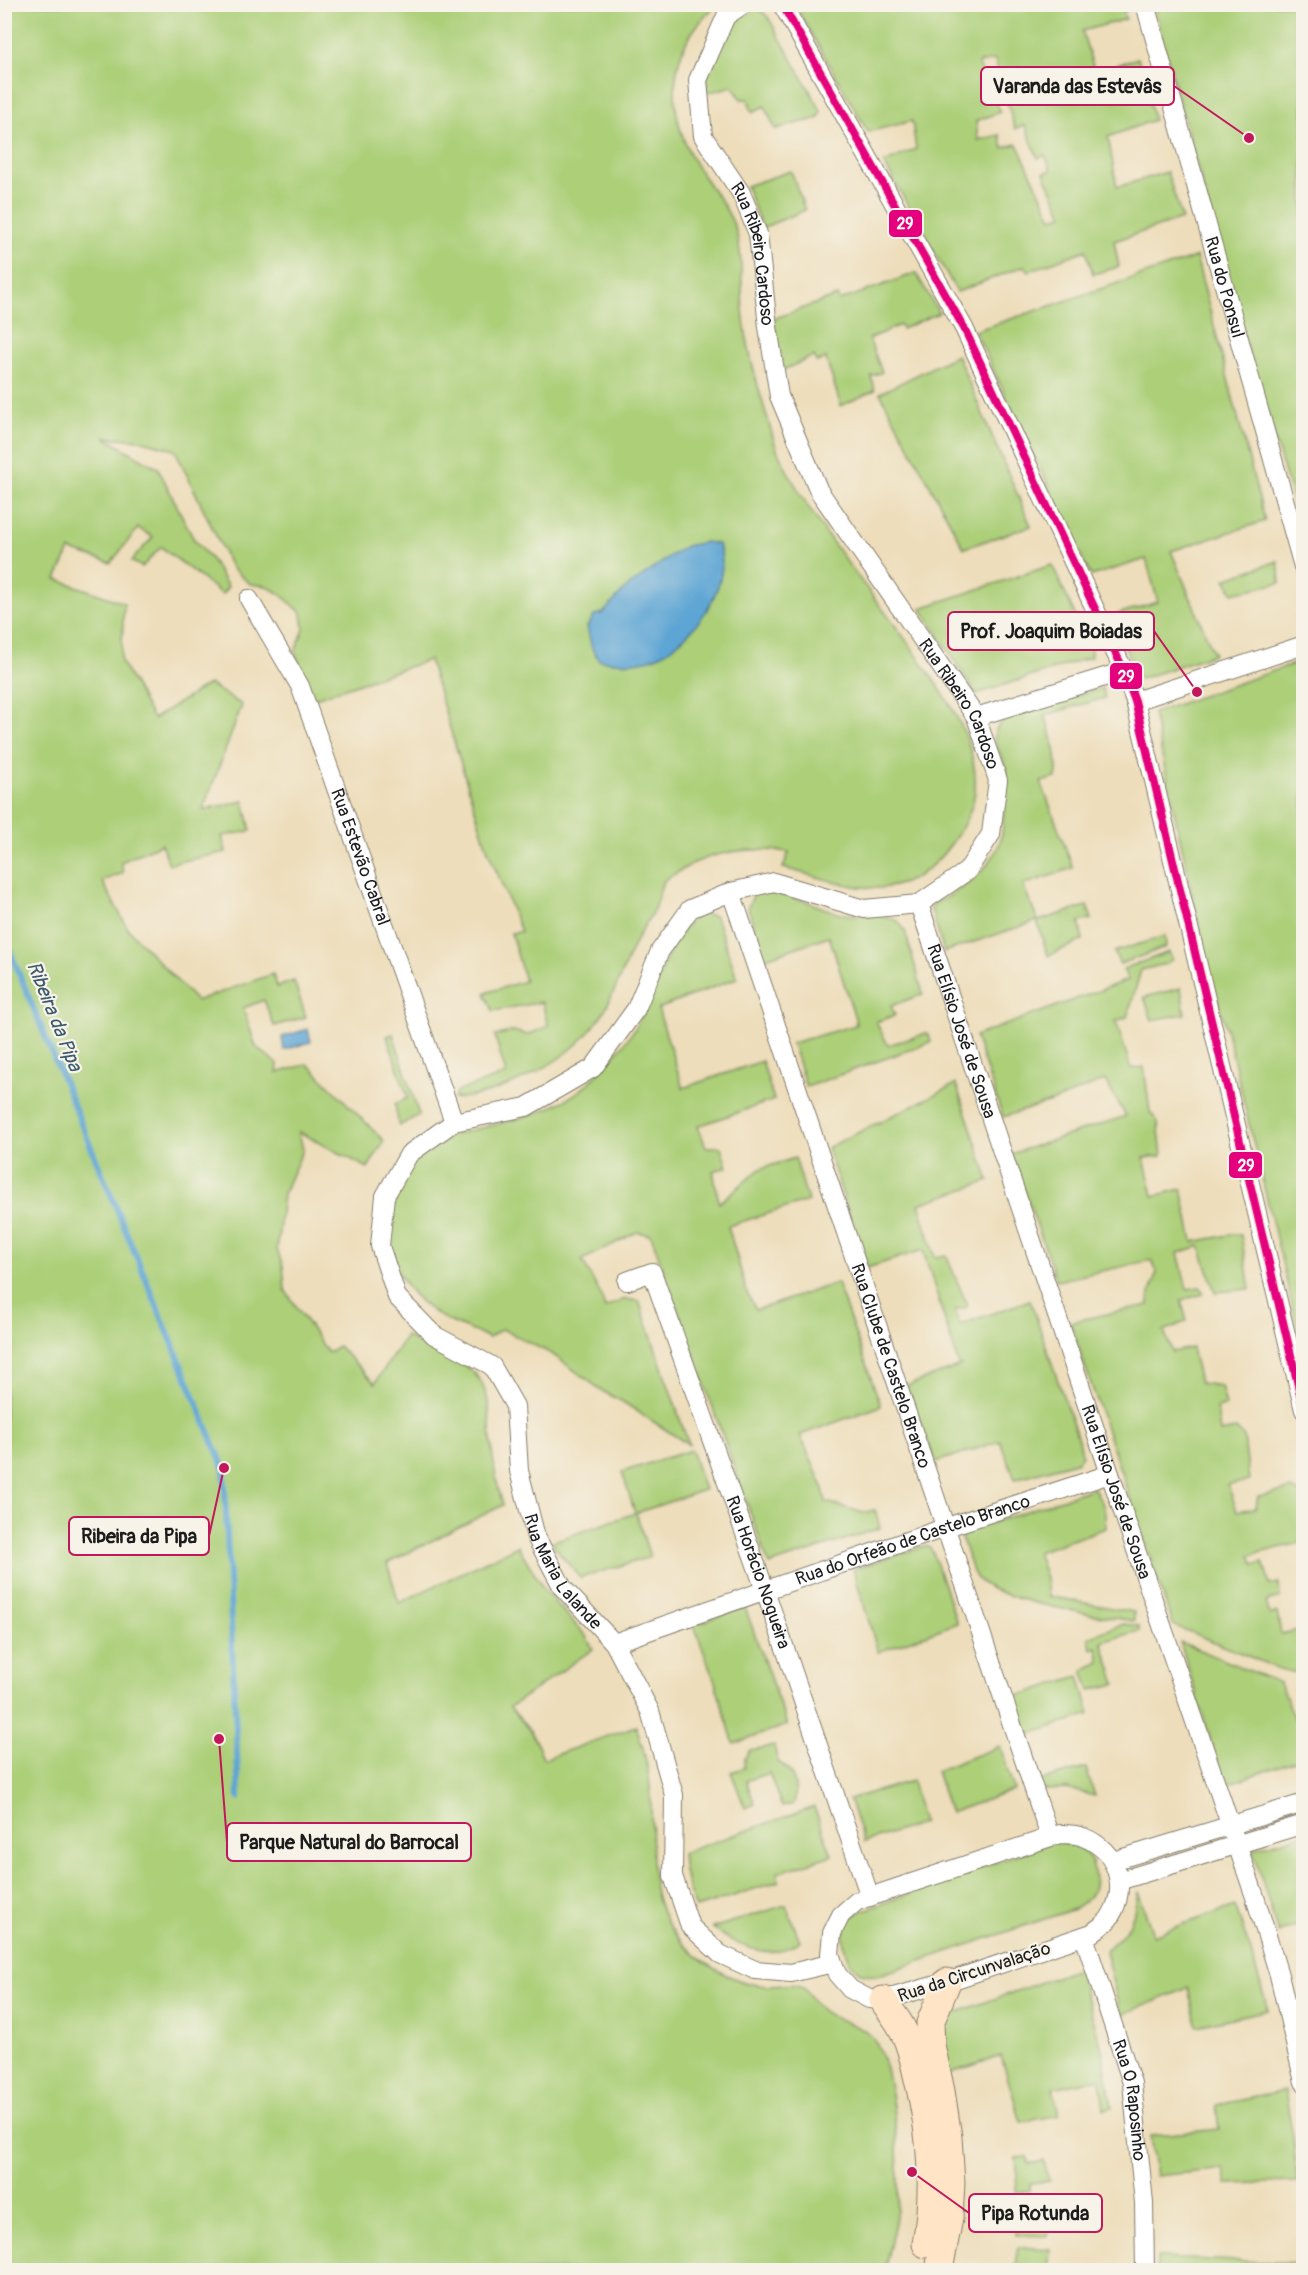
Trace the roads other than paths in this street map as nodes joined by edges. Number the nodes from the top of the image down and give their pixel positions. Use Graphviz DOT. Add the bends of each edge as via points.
graph roads {
  1 [pos="744,4"];
  2 [pos="782,4"];
  3 [pos="1145,4"];
  4 [pos="1304,570"];
  5 [pos="249,599"];
  6 [pos="1304,645"];
  7 [pos="1124,671"];
  8 [pos="1135,701"];
  9 [pos="976,717"];
  10 [pos="731,892"];
  11 [pos="919,904"];
  12 [pos="454,1122"];
  13 [pos="627,1281"];
  14 [pos="1304,1410"];
  15 [pos="1110,1474"];
  16 [pos="946,1527"];
  17 [pos="765,1590"];
  18 [pos="614,1643"];
  19 [pos="1304,1803"];
  20 [pos="1304,1824"];
  21 [pos="1232,1825"];
  22 [pos="1050,1837"];
  23 [pos="1238,1844"];
  24 [pos="1113,1861"];
  25 [pos="1119,1881"];
  26 [pos="870,1897"];
  27 [pos="1084,1936"];
  28 [pos="833,1963"];
  29 [pos="947,1982"];
  30 [pos="883,2000"];
  31 [pos="1304,2082"];
  32 [pos="921,2271"];
  33 [pos="939,2271"];
  34 [pos="1145,2271"];
  1 -- 9 [label="street, Rua Ribeiro Cardoso" via="726,16 698,81 704,136 741,194 758,234 779,396 819,491"];
  2 -- 7 [label="street" via="964,328"];
  3 -- 4 [label="street, Rua do Ponsul"];
  5 -- 12 [label="street, Rua Estevão Cabral" via="300,686"];
  6 -- 8 [label="street"];
  7 -- 8 [label="street"];
  7 -- 9 [label="street"];
  8 -- 14 [label="street"];
  9 -- 11 [label="street, Rua Ribeiro Cardoso" via="998,780 991,834 967,871"];
  10 -- 11 [label="street, Rua Ribeiro Cardoso" via="774,882 864,909"];
  10 -- 12 [label="street, Rua Ribeiro Cardoso" via="690,909 660,951 636,1009 593,1068 526,1107"];
  10 -- 16 [label="street, Rua Clube de Castelo Branco"];
  11 -- 15 [label="street, Rua Elísio José de Sousa"];
  12 -- 18 [label="street, Rua Maria Lalande" via="409,1154 386,1196 380,1246 398,1297 434,1335 492,1366 515,1406 519,1471 537,1538 563,1588"];
  13 -- 17 [label="street, Rua Horácio Nogueira" via="652,1272"];
  15 -- 16 [label="street, Rua do Orfeão de Castelo Branco"];
  15 -- 21 [label="street, Rua Elísio José de Sousa"];
  16 -- 17 [label="street, Rua do Orfeão de Castelo Branco"];
  16 -- 22 [label="street, Rua Clube de Castelo Branco"];
  17 -- 18 [label="street, Rua do Orfeão de Castelo Branco"];
  17 -- 26 [label="street, Rua Horácio Nogueira"];
  18 -- 28 [label="street, Rua Maria Lalande" via="651,1712 674,1795 672,1876 690,1926 720,1954 755,1970 791,1973"];
  19 -- 21 [label="street"];
  20 -- 23 [label="street"];
  21 -- 23 [label="street, Rua Elísio José de Sousa"];
  21 -- 24 [label="street"];
  22 -- 24 [label="street" via="1081,1836 1100,1845"];
  22 -- 26 [label="street"];
  23 -- 25 [label="street"];
  23 -- 31 [label="street, Rua Elísio José de Sousa" via="1279,1975"];
  24 -- 25 [label="street, Rua da Circunvalação"];
  25 -- 27 [label="street, Rua da Circunvalação" via="1118,1901 1108,1920"];
  26 -- 28 [label="street" via="857,1901 841,1915 832,1933"];
  27 -- 29 [label="street, Rua da Circunvalação"];
  27 -- 34 [label="street, Rua O Raposinho" via="1132,2083 1144,2203"];
  28 -- 30 [label="street, Rua da Circunvalação" via="850,1989 869,1999"];
  29 -- 30 [label="street, Rua da Circunvalação"];
  29 -- 33 [label="main road" via="930,2023 942,2091 951,2183"];
  30 -- 32 [label="main road" via="900,2024 910,2048 931,2142 930,2217"];
}
